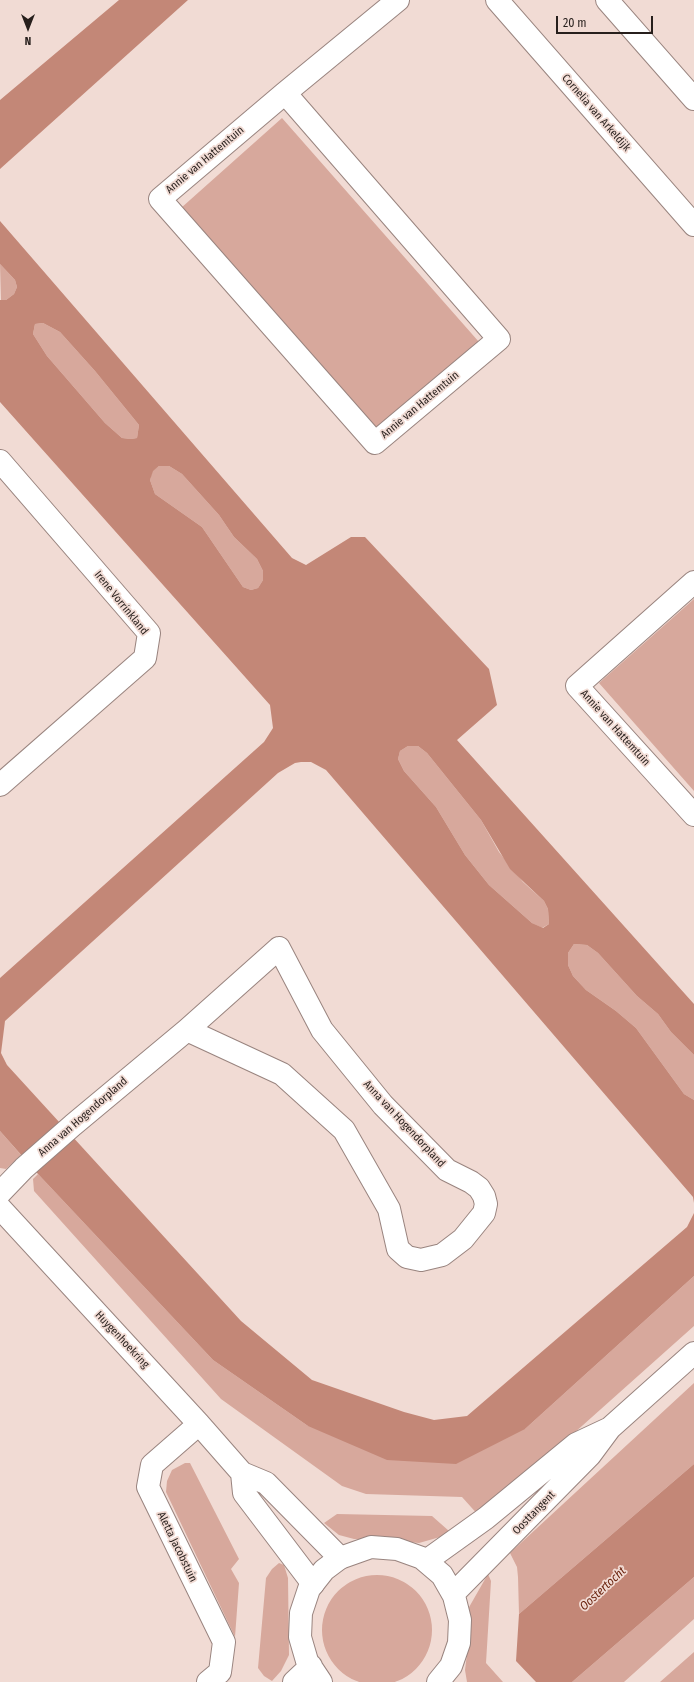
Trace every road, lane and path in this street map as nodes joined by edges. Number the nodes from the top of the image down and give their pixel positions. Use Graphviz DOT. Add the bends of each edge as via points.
graph roads {
  1 [pos="398,0"];
  2 [pos="497,0"];
  3 [pos="607,0"];
  4 [pos="285,92"];
  5 [pos="694,99"];
  6 [pos="694,225"];
  7 [pos="0,461"];
  8 [pos="694,582"];
  9 [pos="0,785"];
  10 [pos="694,816"];
  11 [pos="187,1030"];
  12 [pos="0,1193"];
  13 [pos="0,1208"];
  14 [pos="694,1353"];
  15 [pos="199,1424"];
  16 [pos="610,1428"];
  17 [pos="242,1473"];
  18 [pos="340,1558"];
  19 [pos="426,1562"];
  20 [pos="313,1584"];
  21 [pos="453,1594"];
  22 [pos="316,1674"];
  23 [pos="444,1680"];
  24 [pos="208,1682"];
  25 [pos="294,1682"];
  1 -- 4 [label="street, Annie van Hattemtuin"];
  2 -- 6 [label="street, Cornelia van Arkeldijk"];
  3 -- 5 [label="street"];
  4 -- 4 [label="street, Annie van Hattemtuin" via="160,198 375,443 498,339"];
  7 -- 9 [label="street, Irene Vorrinkland" via="149,634 145,658"];
  8 -- 10 [label="street, Annie van Hattemtuin" via="577,686"];
  11 -- 11 [label="street, Anna van Hogendorpland" via="278,948 322,1030 383,1105 447,1170 479,1188 486,1204 484,1213 464,1238 442,1255 421,1260 407,1257 398,1249 389,1209 344,1130 282,1074"];
  11 -- 12 [label="street, Anna van Hogendorpland" via="73,1125"];
  13 -- 15 [label="street, Huygenhoekring"];
  14 -- 16 [label="street, Oosttangent"];
  15 -- 17 [label="street, Huygenhoekring"];
  15 -- 24 [label="street, Aletta Jacobstuin" via="152,1465 148,1487 224,1642 220,1672"];
  16 -- 19 [label="street, Oosttangent" via="576,1444 486,1518"];
  16 -- 21 [label="street, Oosttangent" via="590,1455"];
  17 -- 18 [label="street, Huygenhoekring" via="266,1483"];
  17 -- 20 [label="street" via="244,1493"];
  18 -- 19 [label="street" via="371,1547 397,1549"];
  18 -- 20 [label="street" via="324,1570"];
  19 -- 21 [label="street" via="442,1576"];
  20 -- 22 [label="street" via="301,1613 300,1637 307,1660"];
  21 -- 23 [label="street" via="460,1620 459,1643"];
  22 -- 25 [label="street"];
}
